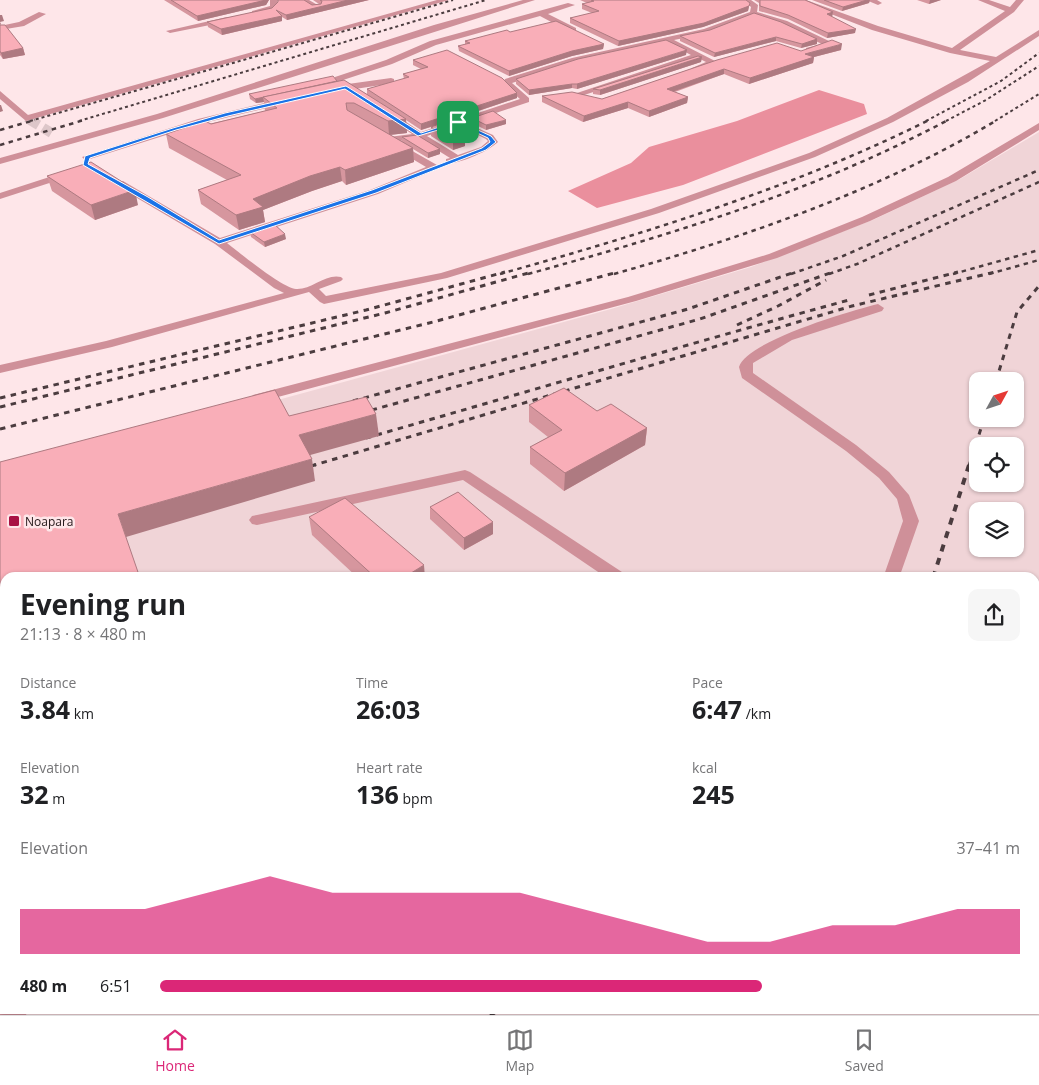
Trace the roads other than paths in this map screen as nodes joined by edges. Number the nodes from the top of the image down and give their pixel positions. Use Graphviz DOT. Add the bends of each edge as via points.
graph roads {
  1 [pos="274,0"];
  2 [pos="304,0"];
  3 [pos="445,0"];
  4 [pos="531,0"];
  5 [pos="747,0"];
  6 [pos="799,0"];
  7 [pos="870,0"];
  8 [pos="982,0"];
  9 [pos="1020,0"];
  10 [pos="878,3"];
  11 [pos="570,5"];
  12 [pos="317,7"];
  13 [pos="1011,10"];
  14 [pos="753,12"];
  15 [pos="42,14"];
  16 [pos="541,14"];
  17 [pos="244,15"];
  18 [pos="235,17"];
  19 [pos="21,24"];
  20 [pos="0,28"];
  21 [pos="170,31"];
  22 [pos="1039,32"];
  23 [pos="30,33"];
  24 [pos="582,34"];
  25 [pos="667,40"];
  26 [pos="433,43"];
  27 [pos="442,48"];
  28 [pos="953,51"];
  29 [pos="801,53"];
  30 [pos="698,54"];
  31 [pos="997,60"];
  32 [pos="687,71"];
  33 [pos="391,81"];
  34 [pos="346,87"];
  35 [pos="328,91"];
  36 [pos="0,94"];
  37 [pos="362,98"];
  38 [pos="291,100"];
  39 [pos="595,100"];
  40 [pos="379,108"];
  41 [pos="458,122"];
  42 [pos="1039,126"];
  43 [pos="373,132"];
  44 [pos="55,135"];
  45 [pos="420,135"];
  46 [pos="388,140"];
  47 [pos="67,142"];
  48 [pos="87,158"];
  49 [pos="457,158"];
  50 [pos="0,161"];
  51 [pos="434,167"];
  52 [pos="79,169"];
  53 [pos="94,170"];
  54 [pos="111,179"];
  55 [pos="0,196"];
  56 [pos="219,242"];
  57 [pos="336,279"];
  58 [pos="312,289"];
  59 [pos="296,293"];
  60 [pos="878,308"];
  61 [pos="0,369"];
  62 [pos="247,401"];
  63 [pos="257,520"];
  64 [pos="610,572"];
  65 [pos="893,572"];
  1 -- 17 [label="street" via="273,7 269,9"];
  2 -- 12 [label="street"];
  3 -- 36 [label="street" via="26,118"];
  4 -- 47 [label="street"];
  5 -- 14 [label="street" via="755,6"];
  6 -- 28 [label="street" via="875,28"];
  7 -- 10 [label="street"];
  8 -- 13 [label="street"];
  9 -- 13 [label="street"];
  11 -- 16 [label="street"];
  13 -- 28 [label="street"];
  14 -- 25 [label="street" via="706,31"];
  14 -- 29 [label="street" via="826,43 826,46"];
  15 -- 19 [label="street"];
  16 -- 24 [label="street"];
  16 -- 26 [label="street"];
  18 -- 21 [label="street"];
  19 -- 20 [label="street"];
  19 -- 23 [label="street"];
  22 -- 31 [label="street"];
  25 -- 30 [label="street"];
  25 -- 41 [label="street" via="611,48 504,79 530,99"];
  26 -- 27 [label="street"];
  26 -- 34 [label="street" via="338,79"];
  28 -- 31 [label="street"];
  30 -- 32 [label="street" via="718,61"];
  30 -- 39 [label="street" via="575,93"];
  31 -- 58 [label="street" via="890,120 812,155 655,211 443,276 324,300"];
  33 -- 34 [label="street"];
  34 -- 35 [label="street"];
  34 -- 37 [label="street"];
  38 -- 48 [label="street" via="201,121"];
  40 -- 45 [label="street"];
  41 -- 45 [label="street"];
  41 -- 49 [label="street" via="490,137 493,142 484,149"];
  42 -- 62 [label="street" via="952,179 866,219 773,256 632,299"];
  43 -- 46 [label="street"];
  44 -- 47 [label="street"];
  45 -- 46 [label="street"];
  45 -- 49 [label="street"];
  46 -- 51 [label="street"];
  47 -- 48 [label="street"];
  47 -- 50 [label="street"];
  48 -- 53 [label="street" via="85,165"];
  49 -- 51 [label="street"];
  51 -- 56 [label="street" via="374,192"];
  52 -- 55 [label="street"];
  54 -- 56 [label="street"];
  56 -- 59 [label="street" via="278,286"];
  57 -- 58 [label="street"];
  58 -- 59 [label="street"];
  59 -- 61 [label="street" via="108,344"];
  60 -- 65 [label="street" via="788,337 748,360 744,368 747,375 851,448 884,475 904,498 911,521"];
  63 -- 64 [label="street" via="465,475"];
}
